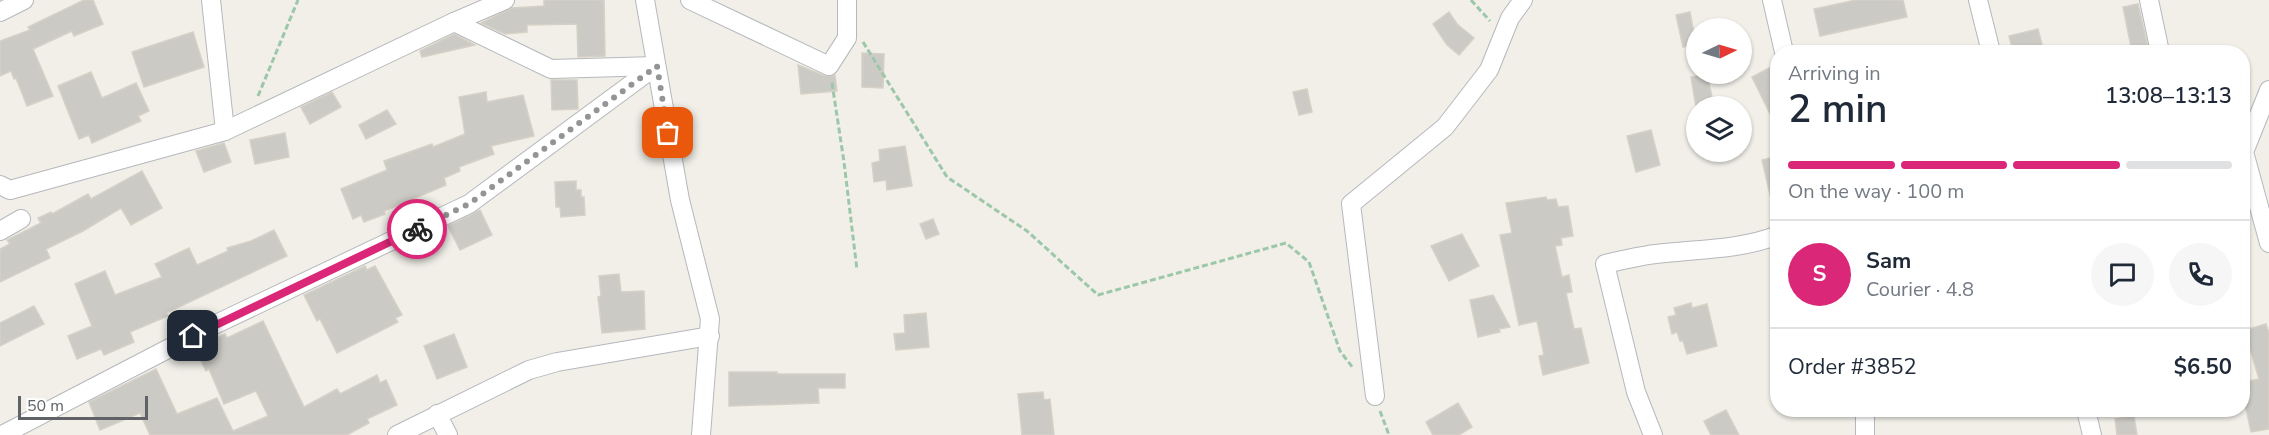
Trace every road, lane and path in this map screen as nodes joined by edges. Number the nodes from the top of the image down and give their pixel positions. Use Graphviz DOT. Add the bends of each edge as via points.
graph roads {
  1 [pos="24,0"];
  2 [pos="211,0"];
  3 [pos="298,0"];
  4 [pos="505,0"];
  5 [pos="645,0"];
  6 [pos="690,0"];
  7 [pos="1471,0"];
  8 [pos="1523,0"];
  9 [pos="1772,0"];
  10 [pos="1978,0"];
  11 [pos="2149,0"];
  12 [pos="847,7"];
  13 [pos="0,12"];
  14 [pos="454,22"];
  15 [pos="1503,36"];
  16 [pos="1782,45"];
  17 [pos="1989,45"];
  18 [pos="2159,45"];
  19 [pos="657,66"];
  20 [pos="829,66"];
  21 [pos="2269,90"];
  22 [pos="248,119"];
  23 [pos="225,130"];
  24 [pos="2250,135"];
  25 [pos="2250,176"];
  26 [pos="0,185"];
  27 [pos="21,219"];
  28 [pos="0,231"];
  29 [pos="1770,237"];
  30 [pos="2269,243"];
  31 [pos="857,270"];
  32 [pos="710,336"];
  33 [pos="1354,369"];
  34 [pos="1375,396"];
  35 [pos="437,414"];
  36 [pos="1865,417"];
  37 [pos="2088,417"];
  38 [pos="2,435"];
  39 [pos="397,435"];
  40 [pos="448,435"];
  41 [pos="701,435"];
  42 [pos="1389,435"];
  43 [pos="1653,435"];
  44 [pos="1865,435"];
  45 [pos="2092,435"];
  1 -- 13 [label="street"];
  2 -- 23 [label="street"];
  3 -- 22 [label="path"];
  4 -- 14 [label="street"];
  5 -- 19 [label="street"];
  6 -- 20 [label="street"];
  7 -- 15 [label="path"];
  8 -- 15 [label="street"];
  9 -- 16 [label="street"];
  10 -- 17 [label="street"];
  11 -- 18 [label="street"];
  12 -- 20 [label="street" via="847,38"];
  12 -- 33 [label="path" via="948,177 1027,231 1098,295 1286,243 1309,262 1340,351"];
  14 -- 19 [label="street" via="551,69"];
  14 -- 22 [label="street"];
  15 -- 34 [label="street" via="1489,70 1445,127 1351,204"];
  19 -- 32 [label="street" via="680,200 710,320"];
  19 -- 38 [label="street" via="469,204 214,324"];
  20 -- 31 [label="path"];
  21 -- 24 [label="street"];
  22 -- 23 [label="street"];
  23 -- 26 [label="street" via="10,190"];
  25 -- 30 [label="street"];
  27 -- 28 [label="street"];
  29 -- 43 [label="street" via="1605,264 1636,392"];
  32 -- 35 [label="street" via="529,370"];
  32 -- 41 [label="street"];
  34 -- 42 [label="path"];
  35 -- 39 [label="street"];
  35 -- 40 [label="street"];
  36 -- 44 [label="street"];
  37 -- 45 [label="street"];
}
